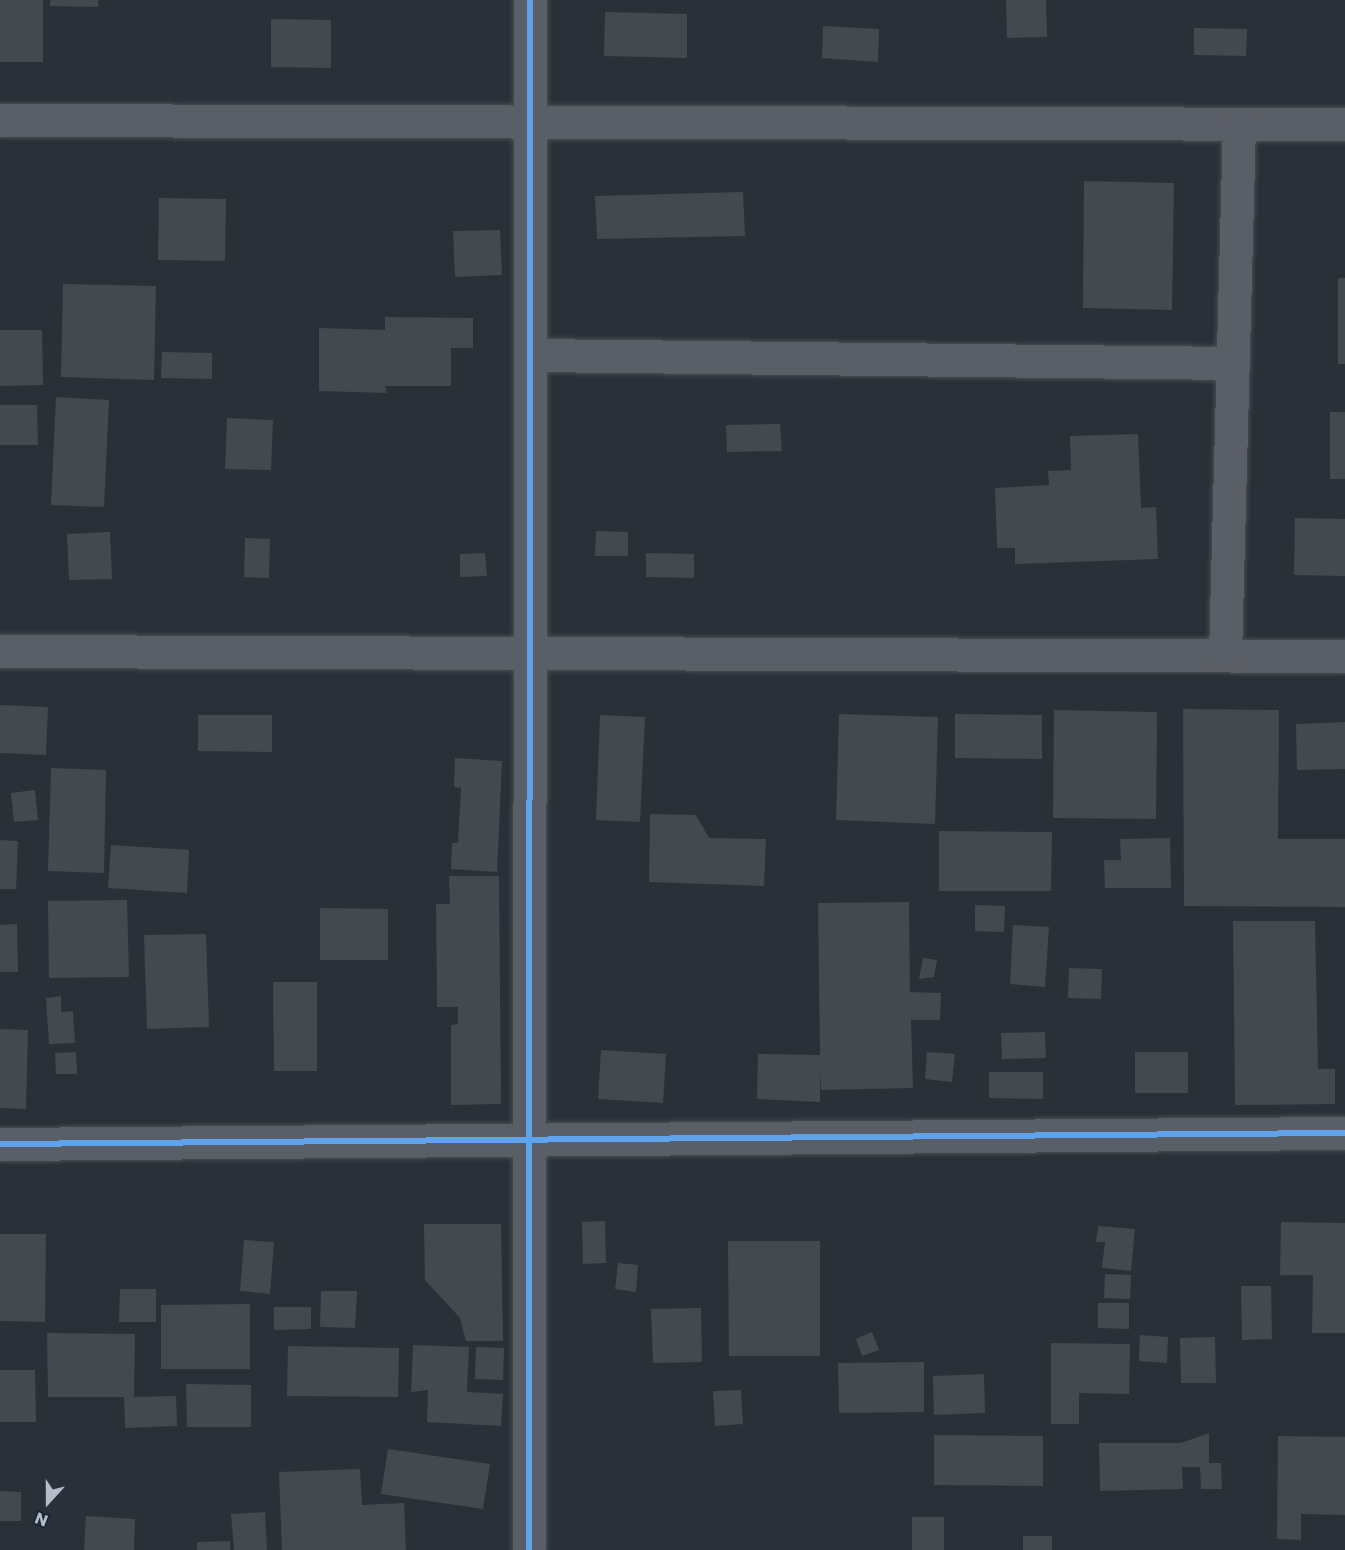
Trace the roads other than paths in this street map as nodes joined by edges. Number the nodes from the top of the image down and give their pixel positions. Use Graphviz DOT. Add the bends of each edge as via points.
graph roads {
  1 [pos="530,0"];
  2 [pos="0,120"];
  3 [pos="530,122"];
  4 [pos="1239,124"];
  5 [pos="1345,124"];
  6 [pos="530,355"];
  7 [pos="1233,363"];
  8 [pos="0,651"];
  9 [pos="530,653"];
  10 [pos="1225,655"];
  11 [pos="1345,656"];
  12 [pos="1345,1133"];
  13 [pos="529,1140"];
  14 [pos="0,1144"];
  15 [pos="529,1550"];
  1 -- 3 [label="street"];
  2 -- 3 [label="street"];
  3 -- 4 [label="street"];
  3 -- 6 [label="street"];
  4 -- 5 [label="street"];
  4 -- 7 [label="street"];
  6 -- 7 [label="street"];
  6 -- 9 [label="street"];
  7 -- 10 [label="street"];
  8 -- 9 [label="street"];
  9 -- 10 [label="street"];
  9 -- 13 [label="street"];
  10 -- 11 [label="street"];
  12 -- 13 [label="street"];
  13 -- 14 [label="street"];
  13 -- 15 [label="street"];
}
